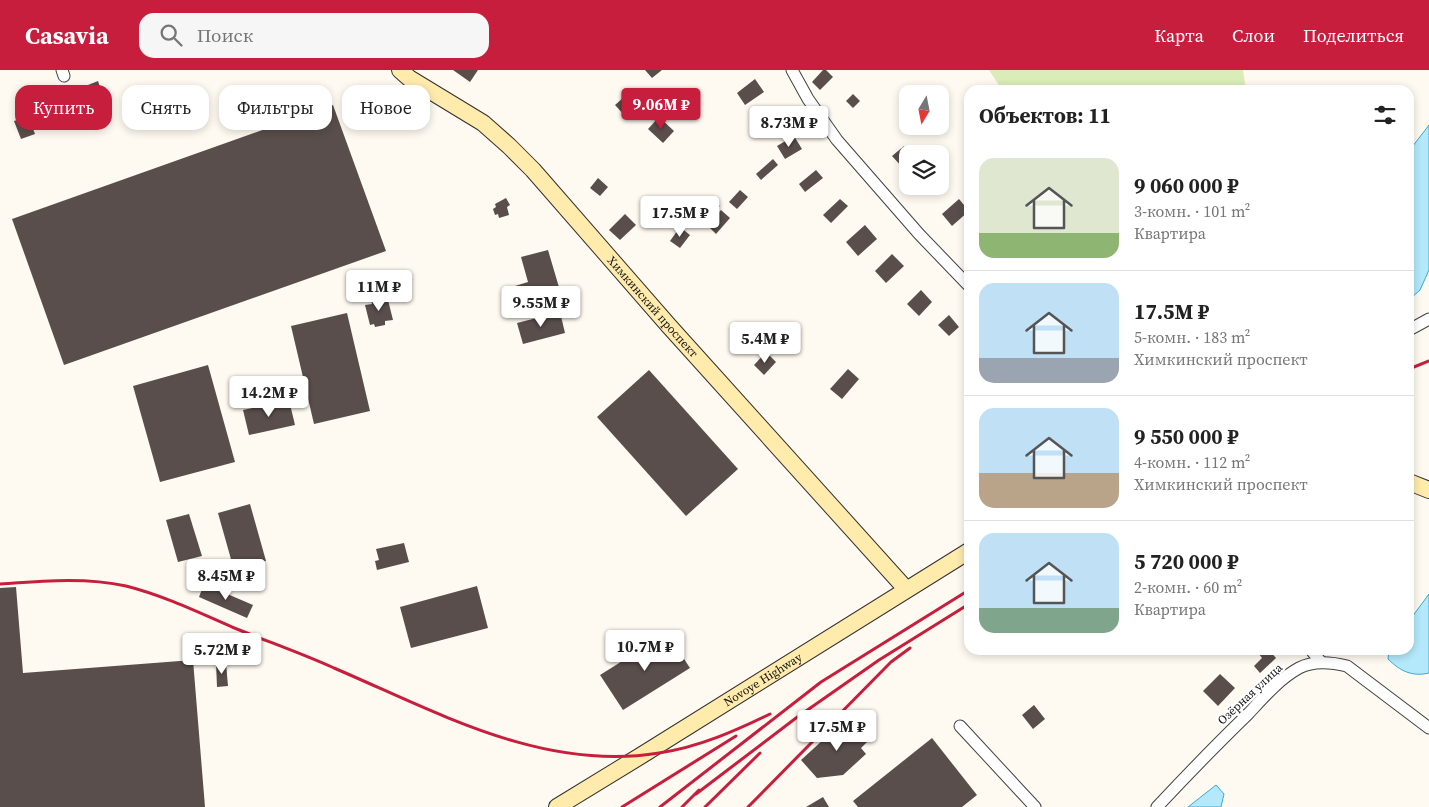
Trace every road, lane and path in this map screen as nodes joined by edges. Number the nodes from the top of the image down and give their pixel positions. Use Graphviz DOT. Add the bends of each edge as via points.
graph roads {
  1 [pos="400,70"];
  2 [pos="792,70"];
  3 [pos="964,281"];
  4 [pos="1429,320"];
  5 [pos="1414,328"];
  6 [pos="1414,484"];
  7 [pos="1429,490"];
  8 [pos="964,554"];
  9 [pos="906,589"];
  10 [pos="1315,655"];
  11 [pos="1321,662"];
  12 [pos="960,726"];
  13 [pos="1429,728"];
  14 [pos="557,807"];
  15 [pos="1035,807"];
  16 [pos="1157,807"];
  1 -- 9 [label="street, Химкинский проспект" via="484,123 533,170"];
  2 -- 3 [label="street" via="837,140"];
  4 -- 5 [label="street"];
  6 -- 7 [label="street"];
  8 -- 9 [label="street, Novoye Highway"];
  9 -- 14 [label="street, Novoye Highway"];
  10 -- 11 [label="street"];
  11 -- 13 [label="street, Озёрная улица" via="1347,666"];
  11 -- 16 [label="street, Озёрная улица" via="1300,667 1283,678"];
  12 -- 15 [label="street"];
}
